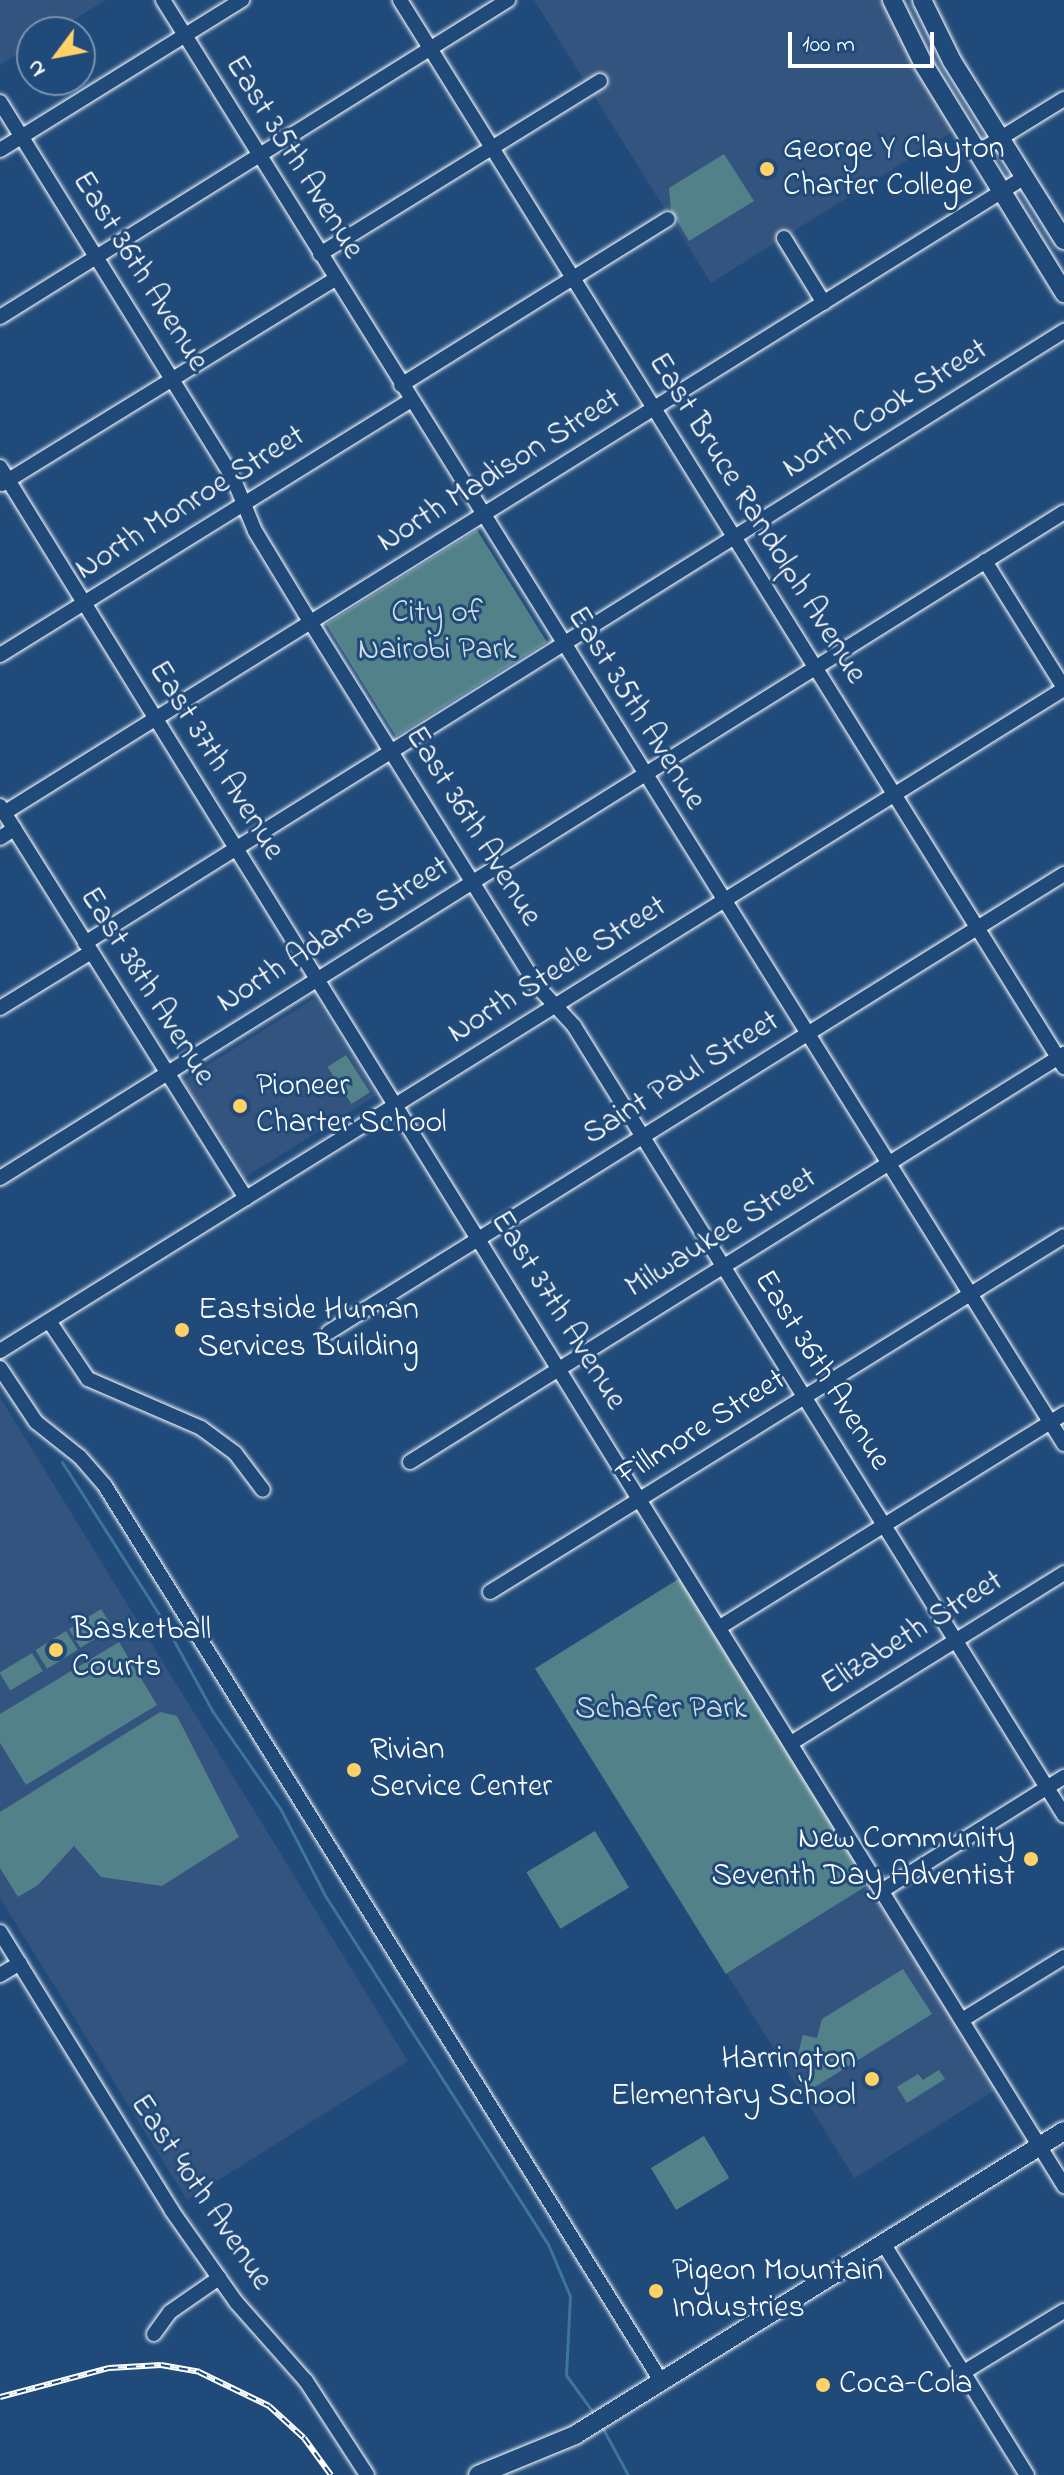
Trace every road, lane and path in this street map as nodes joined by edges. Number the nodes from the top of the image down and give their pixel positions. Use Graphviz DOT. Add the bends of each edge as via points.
graph roads {
  1 [pos="163,0"];
  2 [pos="242,0"];
  3 [pos="400,0"];
  4 [pos="508,0"];
  5 [pos="892,0"];
  6 [pos="922,0"];
  7 [pos="184,36"];
  8 [pos="430,47"];
  9 [pos="600,81"];
  10 [pos="1064,99"];
  11 [pos="0,102"];
  12 [pos="21,137"];
  13 [pos="1001,138"];
  14 [pos="493,148"];
  15 [pos="0,150"];
  16 [pos="978,152"];
  17 [pos="258,154"];
  18 [pos="1025,177"];
  19 [pos="1002,191"];
  20 [pos="668,219"];
  21 [pos="784,238"];
  22 [pos="1064,240"];
  23 [pos="320,254"];
  24 [pos="96,257"];
  25 [pos="573,278"];
  26 [pos="335,279"];
  27 [pos="1064,293"];
  28 [pos="824,303"];
  29 [pos="0,317"];
  30 [pos="1064,331"];
  31 [pos="172,379"];
  32 [pos="401,385"];
  33 [pos="411,400"];
  34 [pos="654,408"];
  35 [pos="3,478"];
  36 [pos="244,504"];
  37 [pos="1064,512"];
  38 [pos="482,516"];
  39 [pos="735,538"];
  40 [pos="985,561"];
  41 [pos="84,602"];
  42 [pos="311,623"];
  43 [pos="563,646"];
  44 [pos="0,655"];
  45 [pos="816,668"];
  46 [pos="1064,688"];
  47 [pos="157,718"];
  48 [pos="392,752"];
  49 [pos="643,775"];
  50 [pos="895,795"];
  51 [pos="2,810"];
  52 [pos="14,829"];
  53 [pos="0,838"];
  54 [pos="237,849"];
  55 [pos="1064,874"];
  56 [pos="474,881"];
  57 [pos="726,901"];
  58 [pos="978,928"];
  59 [pos="88,947"];
  60 [pos="317,979"];
  61 [pos="556,1004"];
  62 [pos="0,1008"];
  63 [pos="809,1034"];
  64 [pos="1062,1059"];
  65 [pos="168,1073"];
  66 [pos="395,1105"];
  67 [pos="642,1137"];
  68 [pos="889,1164"];
  69 [pos="0,1178"];
  70 [pos="246,1198"];
  71 [pos="1064,1236"];
  72 [pos="479,1239"];
  73 [pos="724,1266"];
  74 [pos="971,1295"];
  75 [pos="49,1321"];
  76 [pos="329,1332"];
  77 [pos="0,1351"];
  78 [pos="0,1368"];
  79 [pos="559,1369"];
  80 [pos="805,1398"];
  81 [pos="1064,1414"];
  82 [pos="1050,1422"];
  83 [pos="1064,1444"];
  84 [pos="410,1462"];
  85 [pos="263,1490"];
  86 [pos="641,1500"];
  87 [pos="884,1526"];
  88 [pos="1064,1573"];
  89 [pos="490,1592"];
  90 [pos="720,1627"];
  91 [pos="955,1640"];
  92 [pos="791,1743"];
  93 [pos="1064,1777"];
  94 [pos="1047,1788"];
  95 [pos="1064,1815"];
  96 [pos="883,1890"];
  97 [pos="0,1932"];
  98 [pos="1064,1957"];
  99 [pos="20,1963"];
  100 [pos="0,1975"];
  101 [pos="962,2020"];
  102 [pos="1064,2131"];
  103 [pos="1039,2146"];
  104 [pos="1064,2186"];
  105 [pos="883,2243"];
  106 [pos="219,2278"];
  107 [pos="1064,2311"];
  108 [pos="154,2334"];
  109 [pos="964,2372"];
  110 [pos="661,2381"];
  111 [pos="367,2475"];
  112 [pos="478,2475"];
  113 [pos="1027,2475"];
  1 -- 7 [label="street, East 35th Avenue"];
  2 -- 7 [label="street"];
  3 -- 8 [label="street, East Bruce Randolph Avenue"];
  4 -- 8 [label="street"];
  5 -- 16 [label="main road" via="924,65"];
  6 -- 13 [label="main road"];
  7 -- 12 [label="street"];
  7 -- 17 [label="street, East 35th Avenue"];
  8 -- 14 [label="street, East Bruce Randolph Avenue"];
  8 -- 17 [label="street"];
  9 -- 14 [label="street"];
  10 -- 13 [label="street"];
  11 -- 12 [label="street, East 36th Avenue"];
  12 -- 15 [label="street"];
  12 -- 24 [label="street, East 36th Avenue"];
  13 -- 16 [label="street"];
  13 -- 18 [label="main road"];
  14 -- 23 [label="street"];
  14 -- 25 [label="street, East Bruce Randolph Avenue"];
  16 -- 19 [label="main road"];
  17 -- 23 [label="street, East 35th Avenue"];
  17 -- 24 [label="street"];
  18 -- 19 [label="street, North Madison Street"];
  18 -- 22 [label="main road"];
  19 -- 27 [label="main road"];
  19 -- 28 [label="street, North Madison Street"];
  20 -- 25 [label="street"];
  21 -- 28 [label="street"];
  23 -- 26 [label="street, East 35th Avenue"];
  24 -- 29 [label="street"];
  24 -- 31 [label="street, East 36th Avenue"];
  25 -- 32 [label="street"];
  25 -- 34 [label="street, East Bruce Randolph Avenue"];
  26 -- 31 [label="street"];
  26 -- 32 [label="street, East 35th Avenue"];
  28 -- 34 [label="street, North Madison Street"];
  30 -- 39 [label="street, North Cook Street"];
  31 -- 35 [label="street"];
  31 -- 36 [label="street, East 36th Avenue"];
  32 -- 33 [label="street, East 35th Avenue"];
  33 -- 36 [label="street, North Monroe Street"];
  33 -- 38 [label="street, East 35th Avenue"];
  34 -- 38 [label="street, North Madison Street"];
  34 -- 39 [label="street, East Bruce Randolph Avenue"];
  35 -- 41 [label="street, East 37th Avenue"];
  36 -- 41 [label="street, North Monroe Street"];
  36 -- 42 [label="street, East 36th Avenue"];
  37 -- 40 [label="street, North Adams Street"];
  38 -- 42 [label="street, North Madison Street"];
  38 -- 43 [label="street, East 35th Avenue"];
  39 -- 43 [label="street, North Cook Street"];
  39 -- 45 [label="street, East Bruce Randolph Avenue"];
  40 -- 45 [label="street, North Adams Street"];
  40 -- 46 [label="street"];
  41 -- 44 [label="street, North Monroe Street"];
  41 -- 47 [label="street, East 37th Avenue"];
  42 -- 47 [label="street, North Madison Street"];
  42 -- 48 [label="street, East 36th Avenue"];
  43 -- 48 [label="street, North Cook Street"];
  43 -- 49 [label="street, East 35th Avenue"];
  45 -- 49 [label="street, North Adams Street"];
  45 -- 50 [label="street, East Bruce Randolph Avenue"];
  46 -- 50 [label="street, North Steele Street"];
  47 -- 51 [label="street, North Madison Street"];
  47 -- 54 [label="street, East 37th Avenue"];
  48 -- 54 [label="street, North Cook Street"];
  48 -- 56 [label="street, East 36th Avenue"];
  49 -- 56 [label="street, North Adams Street"];
  49 -- 57 [label="street, East 35th Avenue"];
  50 -- 57 [label="street, North Steele Street"];
  50 -- 58 [label="street, East Bruce Randolph Avenue"];
  51 -- 52 [label="street, East 38th Avenue"];
  52 -- 53 [label="street"];
  52 -- 59 [label="street, East 38th Avenue"];
  54 -- 59 [label="street, North Cook Street"];
  54 -- 60 [label="street, East 37th Avenue"];
  55 -- 58 [label="street, Saint Paul Street"];
  56 -- 60 [label="street, North Adams Street"];
  56 -- 61 [label="street, East 36th Avenue" via="538,987"];
  57 -- 61 [label="street, North Steele Street"];
  57 -- 63 [label="street, East 35th Avenue"];
  58 -- 63 [label="street, Saint Paul Street"];
  58 -- 64 [label="street, East Bruce Randolph Avenue"];
  59 -- 62 [label="street, North Cook Street"];
  59 -- 65 [label="street, East 38th Avenue"];
  60 -- 65 [label="street, North Adams Street"];
  60 -- 66 [label="street, East 37th Avenue"];
  61 -- 66 [label="street, North Steele Street"];
  61 -- 67 [label="street, East 36th Avenue"];
  63 -- 67 [label="street, Saint Paul Street"];
  63 -- 68 [label="street, East 35th Avenue"];
  64 -- 68 [label="street, Milwaukee Street"];
  65 -- 69 [label="street, North Adams Street"];
  65 -- 70 [label="street, East 38th Avenue"];
  66 -- 70 [label="street, North Steele Street"];
  66 -- 72 [label="street, East 37th Avenue"];
  67 -- 72 [label="street, Saint Paul Street"];
  67 -- 73 [label="street, East 36th Avenue"];
  68 -- 73 [label="street, Milwaukee Street"];
  68 -- 74 [label="street, East 35th Avenue"];
  70 -- 75 [label="street, North Steele Street"];
  71 -- 74 [label="street, Fillmore Street"];
  72 -- 76 [label="street, Saint Paul Street"];
  72 -- 79 [label="street, East 37th Avenue"];
  73 -- 79 [label="street, Milwaukee Street"];
  73 -- 80 [label="street, East 36th Avenue"];
  74 -- 80 [label="street, Fillmore Street"];
  74 -- 82 [label="street, East 35th Avenue"];
  75 -- 77 [label="street, North Steele Street"];
  75 -- 85 [label="street" via="88,1379 206,1431 240,1458"];
  78 -- 110 [label="street" via="36,1422 105,1486"];
  79 -- 84 [label="street, Milwaukee Street"];
  79 -- 86 [label="street, East 37th Avenue"];
  80 -- 86 [label="street, Fillmore Street"];
  80 -- 87 [label="street, East 36th Avenue"];
  81 -- 82 [label="street"];
  82 -- 83 [label="street, East 35th Avenue"];
  82 -- 87 [label="street"];
  86 -- 89 [label="street, Fillmore Street"];
  86 -- 90 [label="street, East 37th Avenue"];
  87 -- 90 [label="street"];
  87 -- 91 [label="street, East 36th Avenue"];
  88 -- 91 [label="street, Elizabeth Street"];
  90 -- 92 [label="street, East 37th Avenue"];
  91 -- 92 [label="street, Elizabeth Street"];
  91 -- 94 [label="street, East 36th Avenue"];
  92 -- 96 [label="street, East 37th Avenue"];
  93 -- 94 [label="street"];
  94 -- 95 [label="street, East 36th Avenue"];
  94 -- 96 [label="street"];
  96 -- 101 [label="street, East 37th Avenue"];
  97 -- 99 [label="street, East 40th Avenue"];
  98 -- 101 [label="street"];
  99 -- 100 [label="street"];
  99 -- 106 [label="street, East 40th Avenue"];
  101 -- 103 [label="street, East 37th Avenue"];
  102 -- 103 [label="main road"];
  103 -- 104 [label="street, East 37th Avenue"];
  103 -- 105 [label="main road"];
  105 -- 109 [label="street"];
  105 -- 110 [label="main road"];
  106 -- 108 [label="street" via="170,2312"];
  106 -- 111 [label="street, East 40th Avenue" via="306,2381"];
  107 -- 109 [label="street"];
  109 -- 113 [label="street"];
  110 -- 112 [label="main road" via="575,2435"];
}
